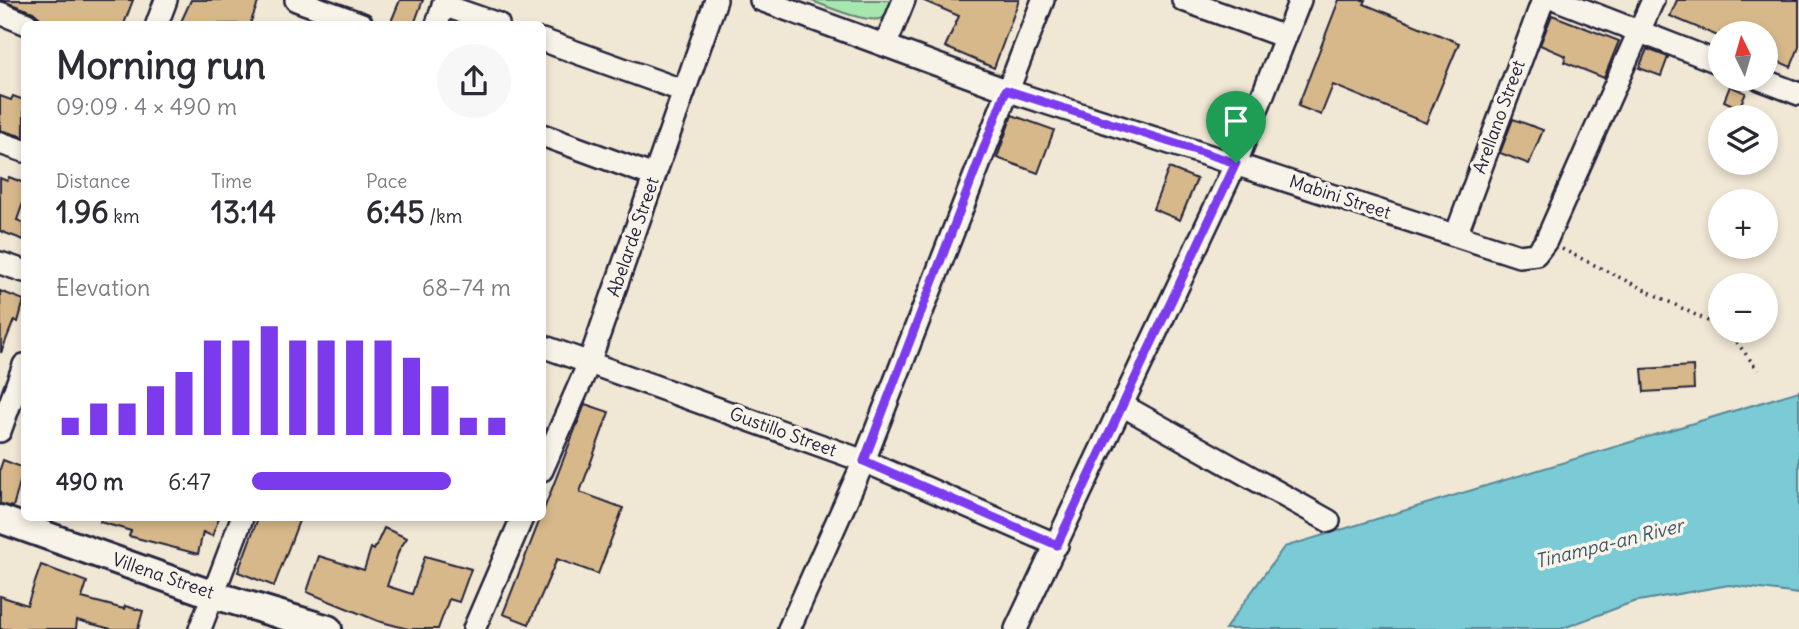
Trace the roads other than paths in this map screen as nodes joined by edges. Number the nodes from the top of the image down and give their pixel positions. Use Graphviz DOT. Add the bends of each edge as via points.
graph roads {
  1 [pos="166,0"];
  2 [pos="296,0"];
  3 [pos="716,0"];
  4 [pos="761,0"];
  5 [pos="904,0"];
  6 [pos="1043,0"];
  7 [pos="1183,0"];
  8 [pos="1300,0"];
  9 [pos="1543,0"];
  10 [pos="1558,0"];
  11 [pos="1653,0"];
  12 [pos="442,10"];
  13 [pos="0,13"];
  14 [pos="158,21"];
  15 [pos="354,21"];
  16 [pos="486,21"];
  17 [pos="21,22"];
  18 [pos="1640,32"];
  19 [pos="1285,37"];
  20 [pos="546,41"];
  21 [pos="886,44"];
  22 [pos="1708,58"];
  23 [pos="1778,86"];
  24 [pos="1006,90"];
  25 [pos="684,91"];
  26 [pos="1799,94"];
  27 [pos="546,136"];
  28 [pos="0,143"];
  29 [pos="21,150"];
  30 [pos="1236,163"];
  31 [pos="654,176"];
  32 [pos="1456,235"];
  33 [pos="0,262"];
  34 [pos="21,270"];
  35 [pos="546,347"];
  36 [pos="589,363"];
  37 [pos="21,373"];
  38 [pos="1122,405"];
  39 [pos="0,431"];
  40 [pos="546,461"];
  41 [pos="864,461"];
  42 [pos="0,519"];
  43 [pos="241,521"];
  44 [pos="521,521"];
  45 [pos="1329,521"];
  46 [pos="1057,545"];
  47 [pos="212,594"];
  48 [pos="200,629"];
  49 [pos="328,629"];
  50 [pos="474,629"];
  51 [pos="789,629"];
  52 [pos="1016,629"];
  1 -- 14 [label="street"];
  2 -- 15 [label="street"];
  3 -- 25 [label="street, Abelarde Street"];
  4 -- 21 [label="street, Mabini Street"];
  5 -- 21 [label="street"];
  6 -- 24 [label="street"];
  7 -- 19 [label="street"];
  8 -- 19 [label="street"];
  9 -- 32 [label="street, Arellano Street"];
  10 -- 18 [label="street"];
  11 -- 18 [label="street"];
  12 -- 16 [label="street"];
  13 -- 17 [label="street"];
  18 -- 22 [label="street"];
  18 -- 32 [label="street, Mabini Street" via="1546,241 1536,254 1519,256"];
  19 -- 30 [label="street"];
  20 -- 25 [label="street"];
  21 -- 24 [label="street, Mabini Street"];
  23 -- 26 [label="street"];
  24 -- 30 [label="street, Mabini Street"];
  24 -- 41 [label="street"];
  25 -- 31 [label="street, Abelarde Street"];
  27 -- 31 [label="street"];
  28 -- 29 [label="street"];
  30 -- 32 [label="street, Mabini Street"];
  30 -- 38 [label="street"];
  31 -- 36 [label="street, Abelarde Street"];
  33 -- 34 [label="street"];
  35 -- 36 [label="street, Gustillo Street"];
  36 -- 40 [label="street, Abelarde Street"];
  36 -- 41 [label="street, Gustillo Street"];
  37 -- 39 [label="street"];
  38 -- 45 [label="street"];
  38 -- 46 [label="street"];
  41 -- 46 [label="street, Gustillo Street"];
  41 -- 51 [label="street"];
  42 -- 47 [label="main road, Villena Street"];
  43 -- 47 [label="street"];
  44 -- 50 [label="street"];
  46 -- 52 [label="street"];
  47 -- 48 [label="street"];
  47 -- 49 [label="main road, Villena Street"];
}
